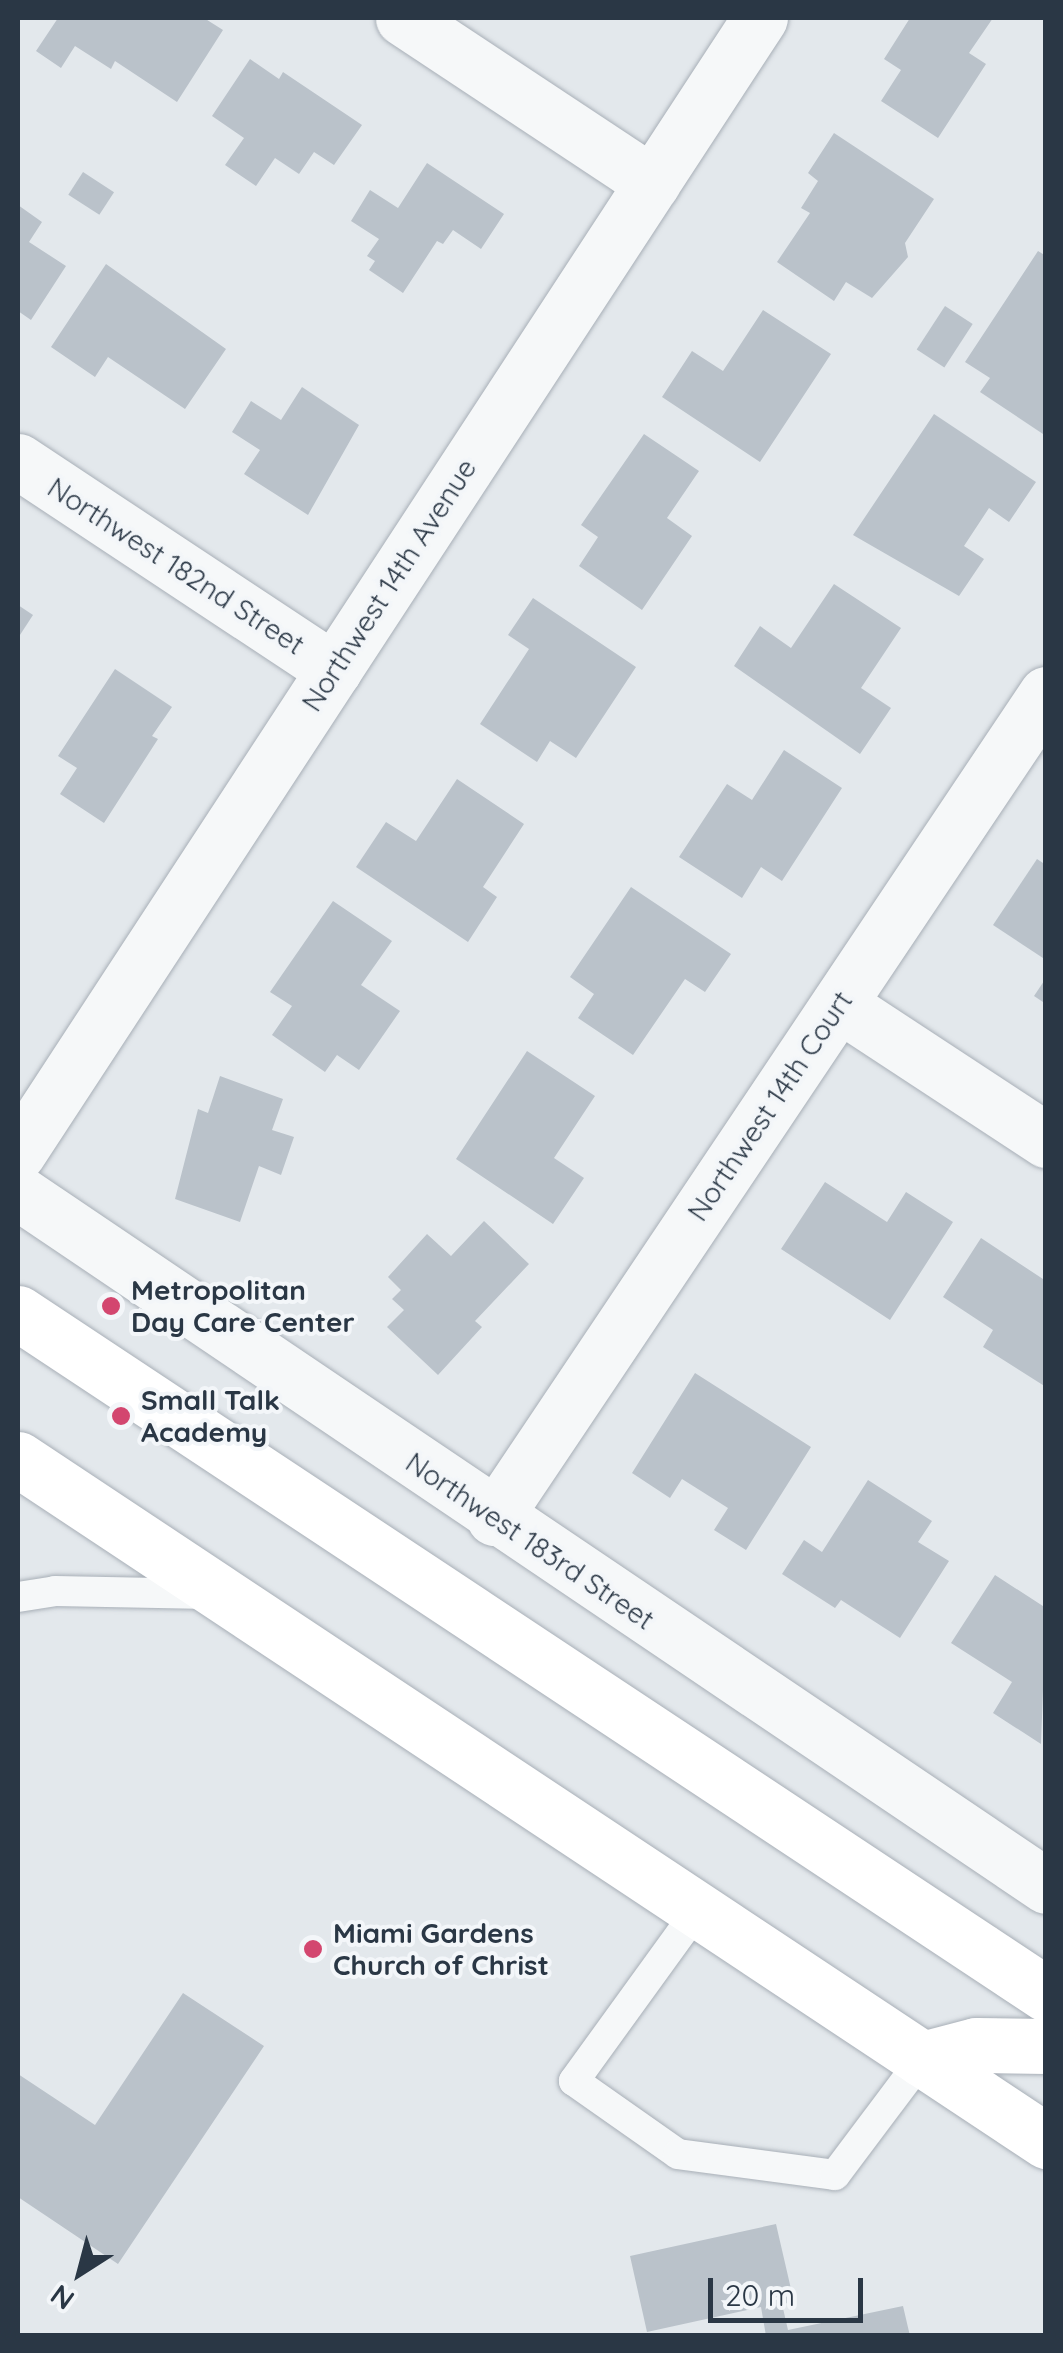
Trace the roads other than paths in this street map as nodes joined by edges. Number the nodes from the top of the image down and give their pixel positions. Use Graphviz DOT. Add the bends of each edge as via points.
graph roads {
  1 [pos="402,18"];
  2 [pos="760,18"];
  3 [pos="652,183"];
  4 [pos="18,461"];
  5 [pos="334,670"];
  6 [pos="1046,694"];
  7 [pos="839,1004"];
  8 [pos="1046,1140"];
  9 [pos="18,1153"];
  10 [pos="18,1192"];
  11 [pos="18,1313"];
  12 [pos="18,1459"];
  13 [pos="494,1518"];
  14 [pos="220,1594"];
  15 [pos="18,1598"];
  16 [pos="1046,1886"];
  17 [pos="697,1911"];
  18 [pos="1046,1994"];
  19 [pos="1046,2046"];
  20 [pos="922,2060"];
  21 [pos="1046,2141"];
  1 -- 3 [label="street"];
  2 -- 3 [label="street, Northwest 14th Avenue"];
  3 -- 5 [label="street, Northwest 14th Avenue"];
  4 -- 5 [label="street, Northwest 182nd Street"];
  5 -- 9 [label="street, Northwest 14th Avenue"];
  6 -- 7 [label="street, Northwest 14th Court"];
  7 -- 8 [label="street"];
  7 -- 13 [label="street, Northwest 14th Court"];
  10 -- 13 [label="street, Northwest 183rd Street"];
  11 -- 18 [label="main road"];
  12 -- 14 [label="main road"];
  13 -- 16 [label="street, Northwest 183rd Street"];
  14 -- 15 [label="lane" via="55,1590"];
  14 -- 17 [label="main road"];
  17 -- 20 [label="main road"];
  17 -- 20 [label="lane" via="574,2082 678,2154 834,2175"];
  19 -- 20 [label="main road" via="976,2044"];
  20 -- 21 [label="main road"];
}
